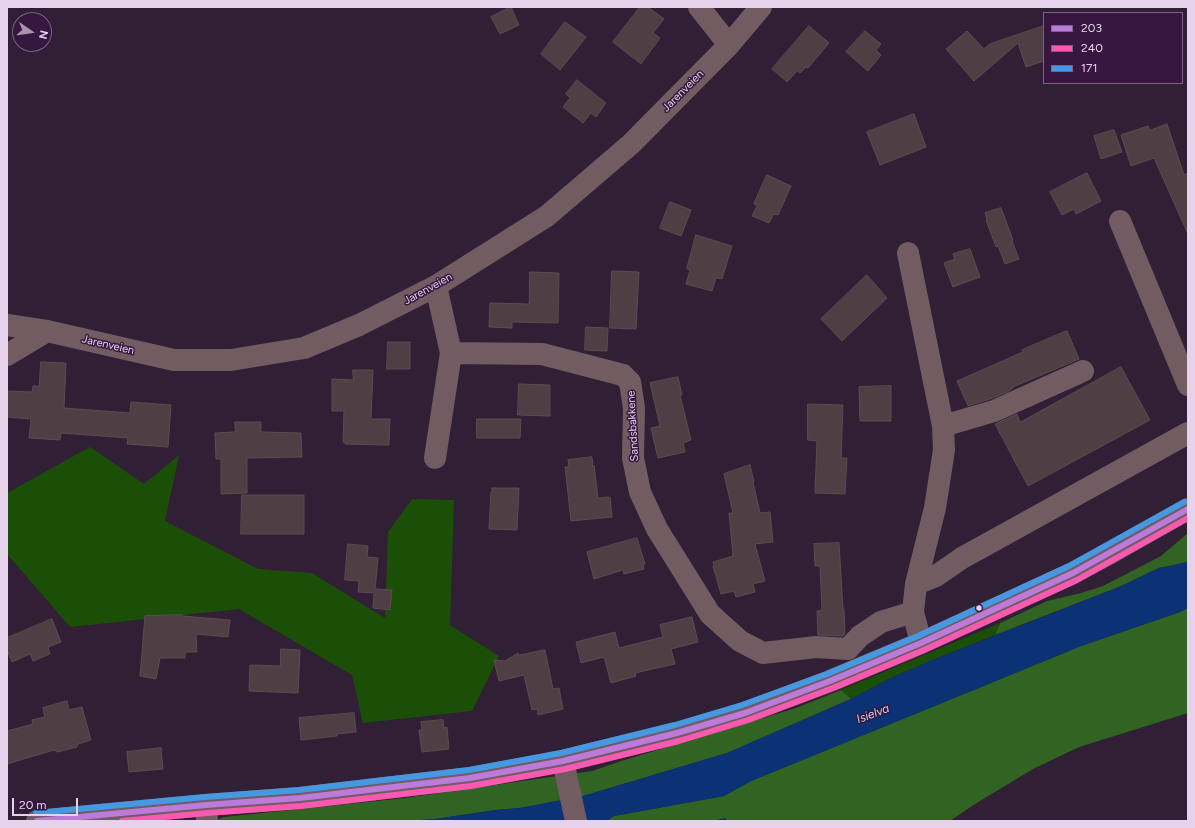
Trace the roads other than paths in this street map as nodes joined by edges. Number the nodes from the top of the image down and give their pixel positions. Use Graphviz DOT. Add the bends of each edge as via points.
graph roads {
  1 [pos="699,7"];
  2 [pos="761,7"];
  3 [pos="729,45"];
  4 [pos="1120,221"];
  5 [pos="908,253"];
  6 [pos="436,286"];
  7 [pos="7,325"];
  8 [pos="47,331"];
  9 [pos="452,353"];
  10 [pos="7,355"];
  11 [pos="1083,371"];
  12 [pos="1188,385"];
  13 [pos="943,426"];
  14 [pos="1188,433"];
  15 [pos="435,458"];
  16 [pos="1188,509"];
  17 [pos="916,584"];
  18 [pos="913,612"];
  19 [pos="921,643"];
  20 [pos="563,761"];
  21 [pos="206,813"];
  22 [pos="37,821"];
  23 [pos="576,821"];
  1 -- 3 [label="street"];
  2 -- 3 [label="street, Jarenveien"];
  3 -- 6 [label="street, Jarenveien" via="631,144 547,216"];
  4 -- 12 [label="street"];
  5 -- 13 [label="street"];
  6 -- 8 [label="street, Jarenveien" via="359,325 304,348 230,360 174,360"];
  6 -- 9 [label="street"];
  7 -- 8 [label="street, Jarenveien"];
  8 -- 10 [label="street"];
  9 -- 15 [label="street"];
  9 -- 18 [label="street, Sandsbakkene" via="542,354 623,375 630,382 634,408 633,458 640,492 657,529 710,614 740,641 763,653 816,647 848,649 860,636 882,622"];
  11 -- 13 [label="street" via="994,411"];
  13 -- 17 [label="street" via="944,450 935,508"];
  14 -- 17 [label="street" via="962,558 936,576"];
  16 -- 19 [label="main road" via="1073,573"];
  17 -- 18 [label="street"];
  18 -- 19 [label="street"];
  19 -- 20 [label="main road" via="745,713"];
  20 -- 21 [label="main road" via="470,778 300,798"];
  20 -- 23 [label="street"];
  21 -- 22 [label="main road"];
}
